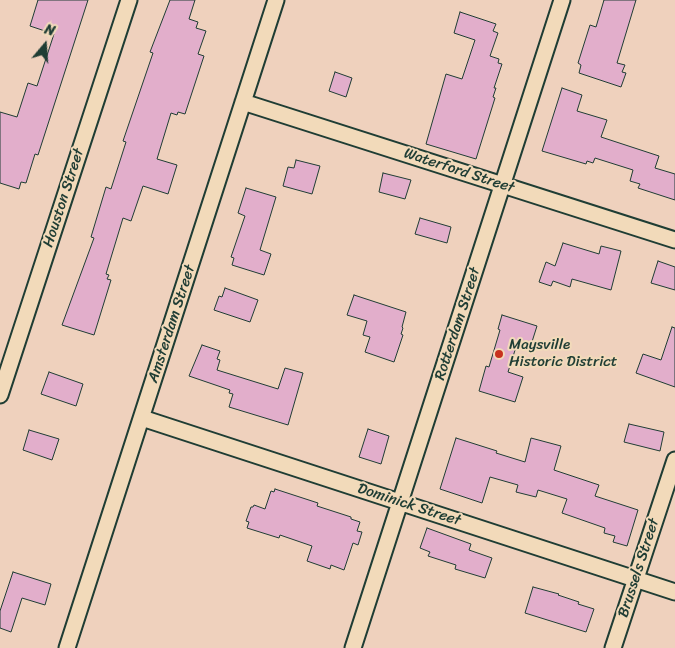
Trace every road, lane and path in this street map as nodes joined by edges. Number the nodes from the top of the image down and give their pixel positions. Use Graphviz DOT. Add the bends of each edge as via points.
graph roads {
  1 [pos="129,0"];
  2 [pos="276,0"];
  3 [pos="562,0"];
  4 [pos="243,102"];
  5 [pos="503,185"];
  6 [pos="675,240"];
  7 [pos="0,396"];
  8 [pos="142,418"];
  9 [pos="675,460"];
  10 [pos="400,502"];
  11 [pos="635,580"];
  12 [pos="675,592"];
  13 [pos="67,648"];
  14 [pos="353,648"];
  15 [pos="613,648"];
  1 -- 7 [label="street, Houston Street"];
  2 -- 4 [label="street, Amsterdam Street"];
  3 -- 5 [label="street, Rotterdam Street"];
  4 -- 5 [label="street, Waterford Street"];
  4 -- 8 [label="street, Amsterdam Street"];
  5 -- 6 [label="street, Waterford Street"];
  5 -- 10 [label="street, Rotterdam Street"];
  8 -- 10 [label="street, Dominick Street"];
  8 -- 13 [label="street, Amsterdam Street"];
  9 -- 11 [label="street, Brussels Street"];
  10 -- 11 [label="street, Dominick Street"];
  10 -- 14 [label="street, Rotterdam Street"];
  11 -- 12 [label="street, Dominick Street"];
  11 -- 15 [label="street, Brussels Street"];
}
